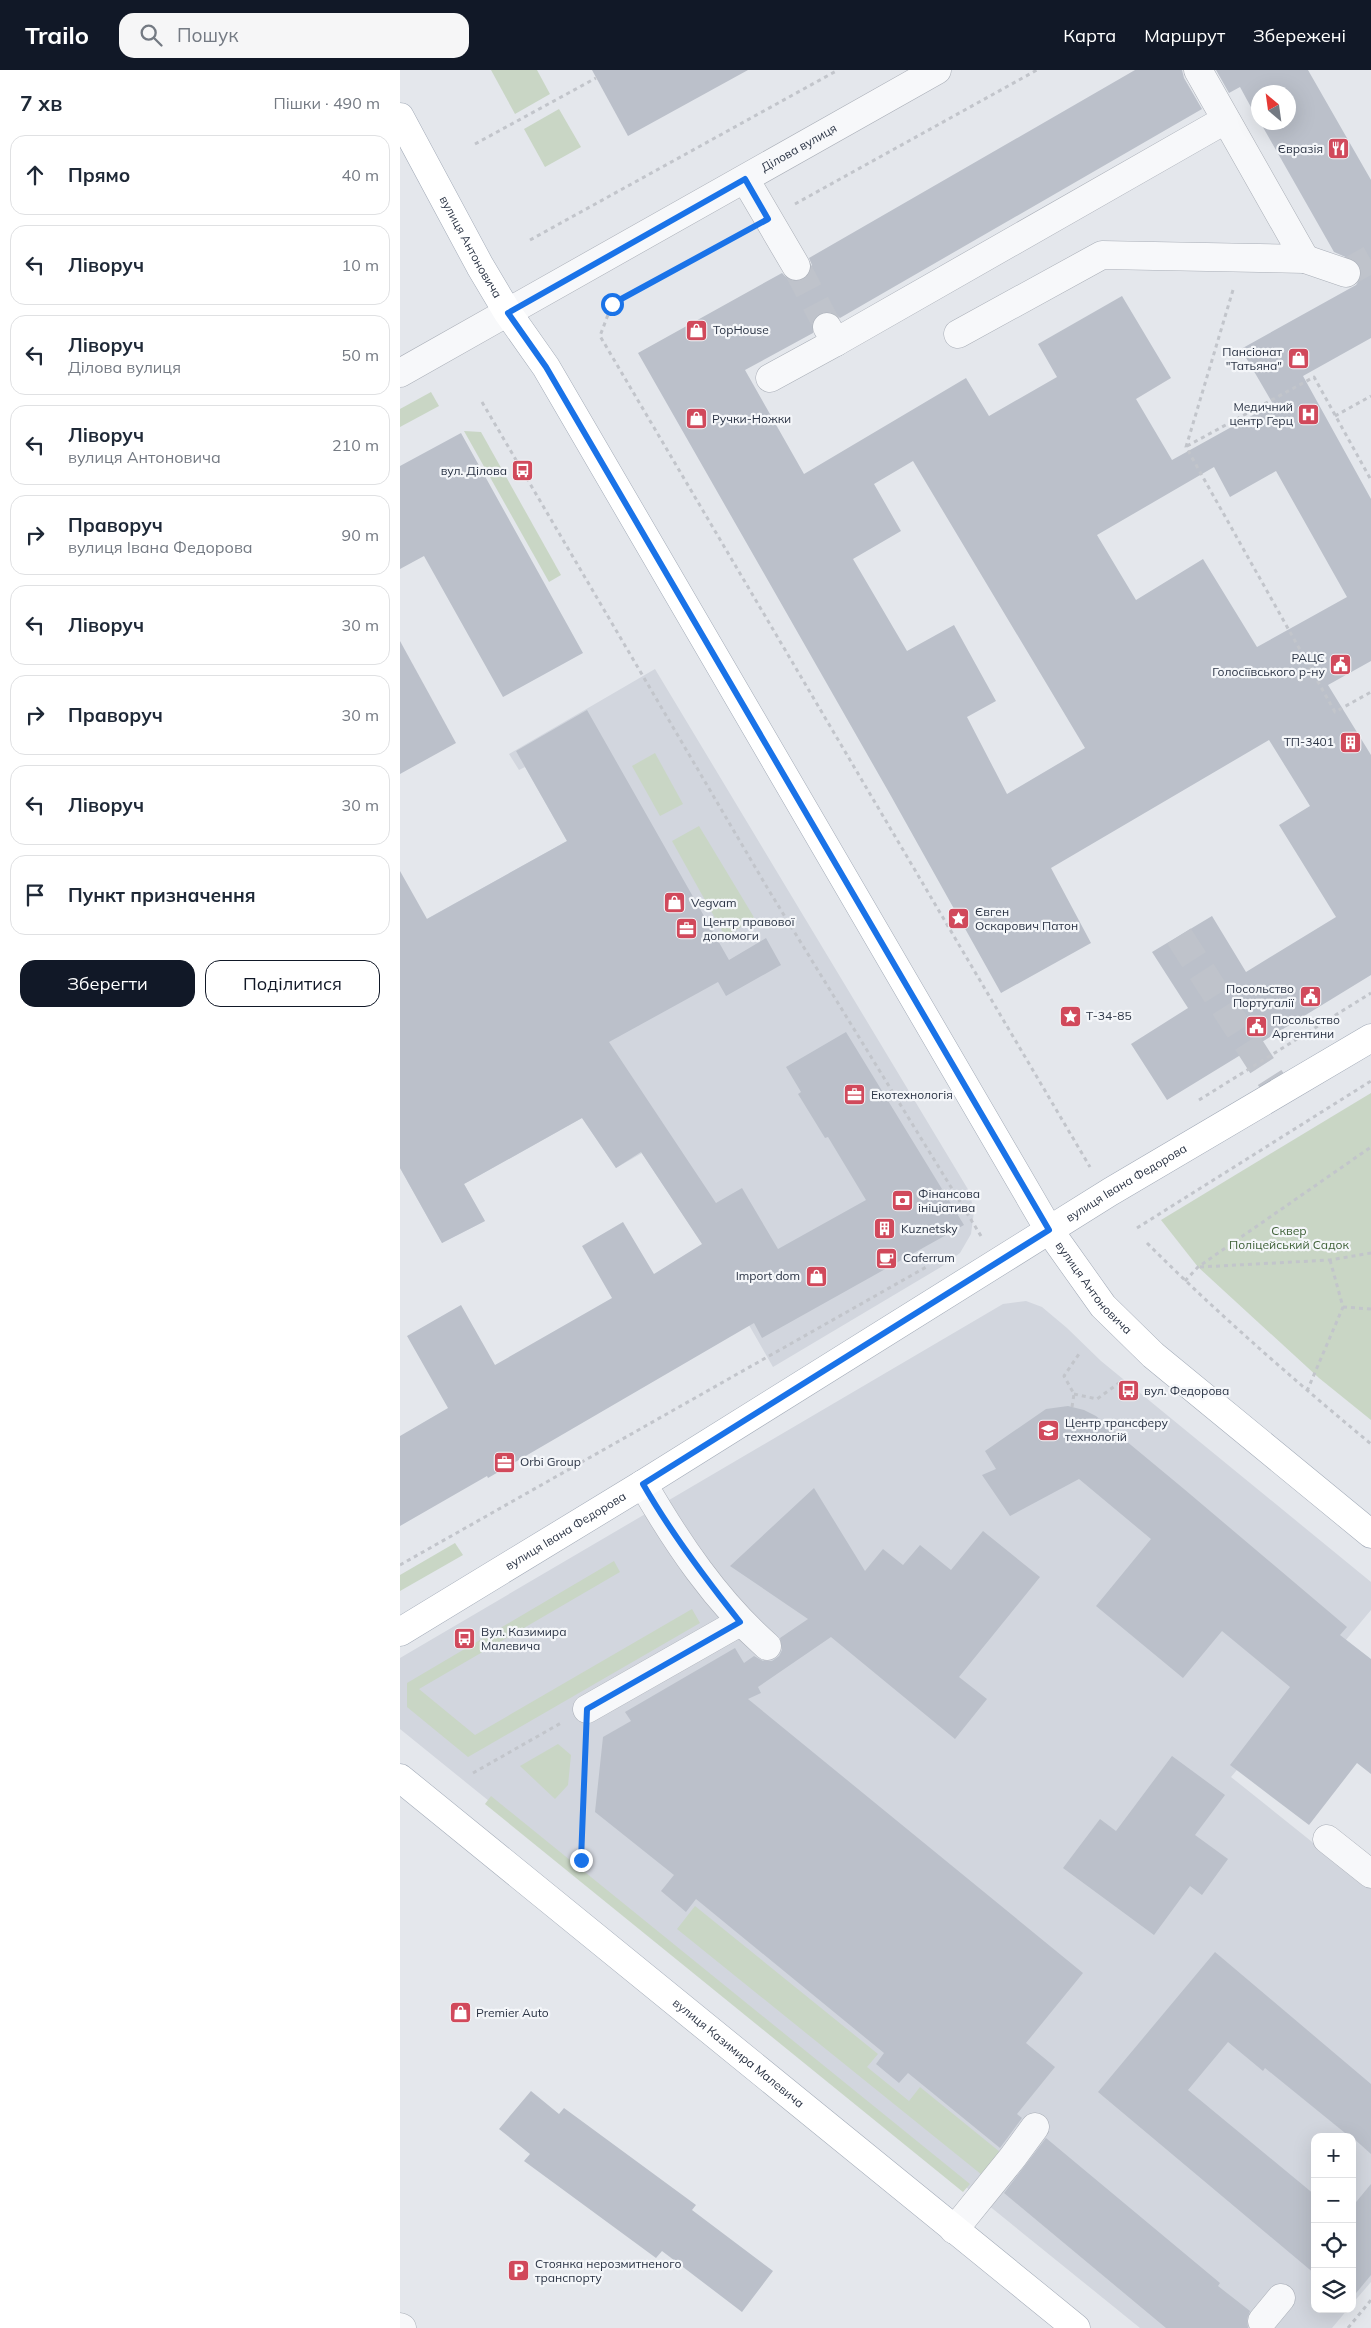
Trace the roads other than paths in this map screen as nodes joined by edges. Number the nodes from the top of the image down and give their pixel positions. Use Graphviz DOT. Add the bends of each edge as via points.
graph roads {
  1 [pos="937,70"];
  2 [pos="1198,70"];
  3 [pos="400,117"];
  4 [pos="1225,120"];
  5 [pos="745,179"];
  6 [pos="1305,259"];
  7 [pos="796,266"];
  8 [pos="1346,273"];
  9 [pos="508,313"];
  10 [pos="958,334"];
  11 [pos="400,373"];
  12 [pos="770,378"];
  13 [pos="1371,1038"];
  14 [pos="1049,1230"];
  15 [pos="643,1484"];
  16 [pos="1371,1534"];
  17 [pos="740,1622"];
  18 [pos="400,1632"];
  19 [pos="767,1646"];
  20 [pos="587,1709"];
  21 [pos="400,1778"];
  22 [pos="1327,1839"];
  23 [pos="1371,1874"];
  24 [pos="1035,2127"];
  25 [pos="954,2230"];
  26 [pos="1281,2298"];
  27 [pos="1262,2321"];
  28 [pos="1076,2328"];
  1 -- 5 [label="street, Ділова вулиця"];
  2 -- 4 [label="street"];
  3 -- 9 [label="main road, вулиця Антоновича"];
  4 -- 6 [label="street"];
  4 -- 12 [label="street" via="831,333"];
  5 -- 7 [label="street"];
  5 -- 9 [label="street, Ділова вулиця"];
  6 -- 8 [label="street"];
  6 -- 10 [label="street" via="1102,255"];
  9 -- 11 [label="street, Ділова вулиця"];
  9 -- 14 [label="main road, вулиця Антоновича" via="546,367"];
  13 -- 14 [label="main road, вулиця Івана Федорова"];
  14 -- 15 [label="main road, вулиця Івана Федорова"];
  14 -- 16 [label="main road, вулиця Антоновича" via="1103,1306 1153,1355"];
  15 -- 17 [label="street" via="697,1568"];
  15 -- 18 [label="main road, вулиця Івана Федорова"];
  17 -- 19 [label="street"];
  17 -- 20 [label="street"];
  21 -- 25 [label="main road, вулиця Казимира Малевича"];
  22 -- 23 [label="street"];
  24 -- 25 [label="street"];
  25 -- 28 [label="main road, вулиця Казимира Малевича"];
  26 -- 27 [label="street"];
}
